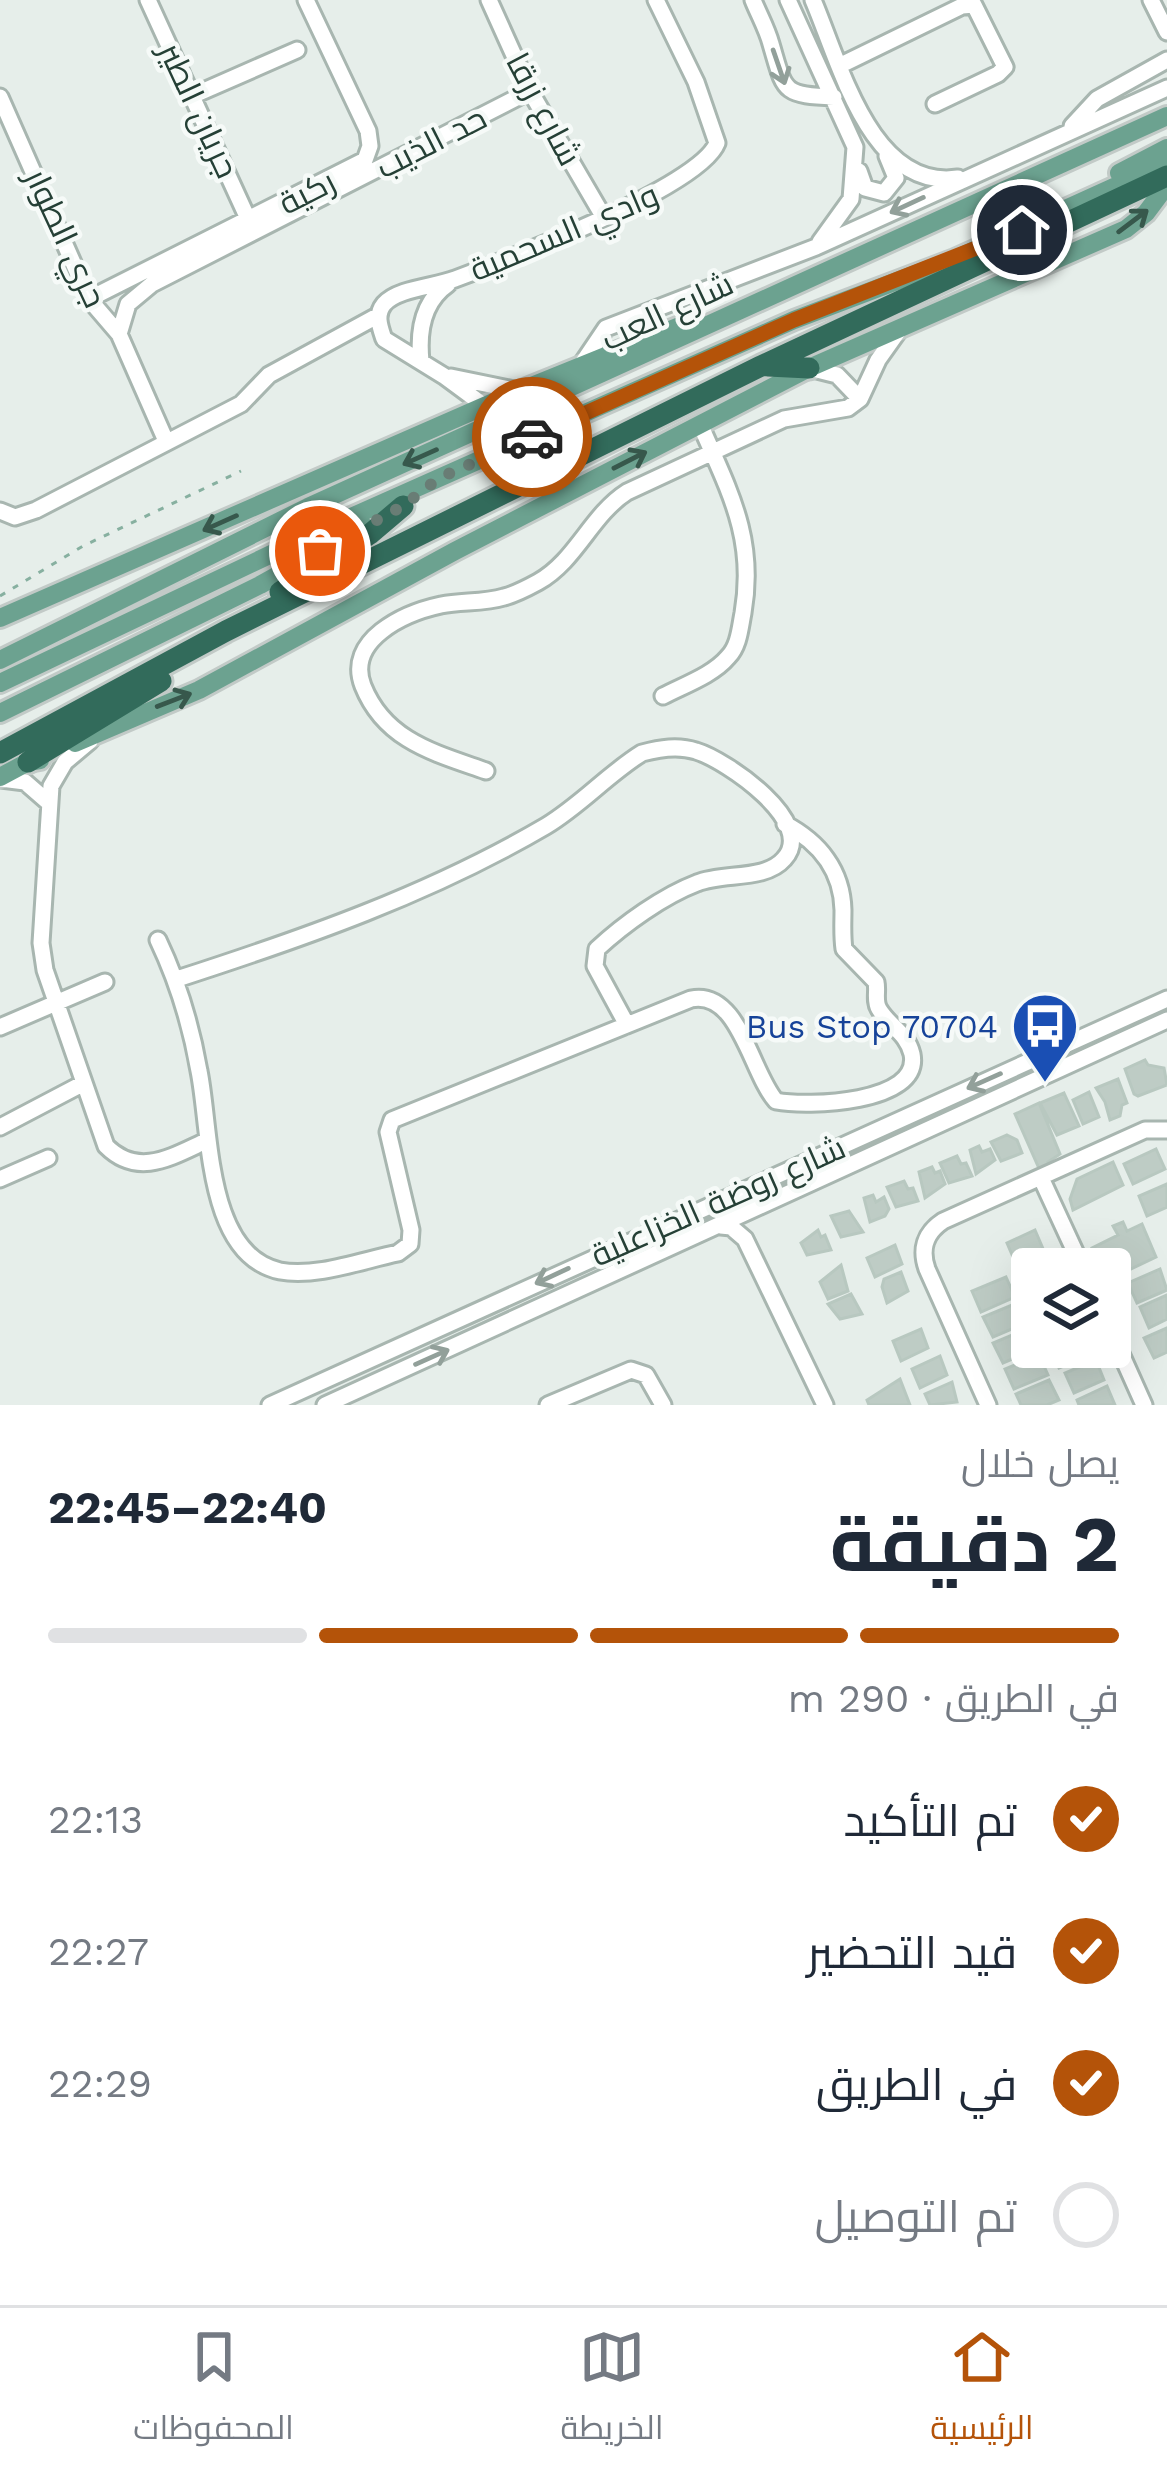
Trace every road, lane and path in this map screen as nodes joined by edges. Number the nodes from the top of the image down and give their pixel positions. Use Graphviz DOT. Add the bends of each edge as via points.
graph roads {
  1 [pos="148,0"];
  2 [pos="306,0"];
  3 [pos="489,0"];
  4 [pos="656,0"];
  5 [pos="753,0"];
  6 [pos="788,0"];
  7 [pos="813,0"];
  8 [pos="1155,0"];
  9 [pos="1167,18"];
  10 [pos="1167,32"];
  11 [pos="297,50"];
  12 [pos="1167,60"];
  13 [pos="841,65"];
  14 [pos="1167,88"];
  15 [pos="530,92"];
  16 [pos="192,96"];
  17 [pos="0,97"];
  18 [pos="834,97"];
  19 [pos="934,104"];
  20 [pos="1167,116"];
  21 [pos="1069,131"];
  22 [pos="1167,148"];
  23 [pos="883,150"];
  24 [pos="856,156"];
  25 [pos="1167,163"];
  26 [pos="968,177"];
  27 [pos="1167,181"];
  28 [pos="328,188"];
  29 [pos="603,216"];
  30 [pos="249,221"];
  31 [pos="1022,230"];
  32 [pos="816,247"];
  33 [pos="831,267"];
  34 [pos="452,280"];
  35 [pos="89,299"];
  36 [pos="379,315"];
  37 [pos="900,329"];
  38 [pos="119,334"];
  39 [pos="421,361"];
  40 [pos="580,364"];
  41 [pos="761,366"];
  42 [pos="809,368"];
  43 [pos="445,376"];
  44 [pos="519,391"];
  45 [pos="860,400"];
  46 [pos="486,407"];
  47 [pos="700,424"];
  48 [pos="166,441"];
  49 [pos="712,452"];
  50 [pos="241,471"];
  51 [pos="439,478"];
  52 [pos="403,506"];
  53 [pos="0,511"];
  54 [pos="0,596"];
  55 [pos="48,598"];
  56 [pos="0,607"];
  57 [pos="268,611"];
  58 [pos="0,618"];
  59 [pos="226,631"];
  60 [pos="0,660"];
  61 [pos="0,682"];
  62 [pos="663,695"];
  63 [pos="0,712"];
  64 [pos="95,733"];
  65 [pos="0,753"];
  66 [pos="28,762"];
  67 [pos="486,771"];
  68 [pos="0,778"];
  69 [pos="48,802"];
  70 [pos="785,824"];
  71 [pos="158,940"];
  72 [pos="177,980"];
  73 [pos="105,982"];
  74 [pos="1167,999"];
  75 [pos="55,1001"];
  76 [pos="1167,1020"];
  77 [pos="627,1025"];
  78 [pos="0,1027"];
  79 [pos="1167,1032"];
  80 [pos="1124,1039"];
  81 [pos="82,1084"];
  82 [pos="0,1127"];
  83 [pos="1167,1130"];
  84 [pos="206,1142"];
  85 [pos="48,1158"];
  86 [pos="1041,1178"];
  87 [pos="0,1179"];
  88 [pos="755,1209"];
  89 [pos="718,1226"];
  90 [pos="1073,1248"];
  91 [pos="1127,1368"];
  92 [pos="828,1403"];
  93 [pos="270,1405"];
  94 [pos="325,1405"];
  95 [pos="548,1405"];
  96 [pos="663,1405"];
  97 [pos="988,1405"];
  98 [pos="1144,1405"];
  1 -- 16 [label="street, جريان الطير"];
  2 -- 28 [label="street, ركية" via="370,138 365,160"];
  3 -- 15 [label="street, شارع زرقا"];
  4 -- 29 [label="street, وادي السحمية" via="717,143 706,162 656,196"];
  5 -- 18 [label="street, one-way" via="785,86"];
  6 -- 18 [label="street"];
  7 -- 13 [label="street"];
  8 -- 9 [label="street"];
  8 -- 10 [label="street"];
  11 -- 16 [label="street"];
  12 -- 21 [label="street, شارع العب" via="1097,99"];
  13 -- 19 [label="street" via="974,5 1005,67"];
  13 -- 23 [label="street"];
  14 -- 21 [label="street, شارع العب"];
  15 -- 28 [label="street, حد الذيب"];
  15 -- 29 [label="street, شارع زرقا"];
  16 -- 30 [label="street, جريان الطير"];
  17 -- 35 [label="street, جري الطوار"];
  18 -- 24 [label="street"];
  20 -- 33 [label="main road, شارع العب"];
  21 -- 26 [label="street, شارع العب"];
  22 -- 31 [label="main road"];
  23 -- 24 [label="street" via="896,178 884,194 865,188"];
  23 -- 26 [label="street" via="916,173"];
  24 -- 32 [label="street" via="851,199"];
  25 -- 31 [label="main road, شارع العب"];
  26 -- 32 [label="street, شارع العب, one-way"];
  37 -- 27 [label="main road, one-way" via="1126,229"];
  27 -- 41 [label="highway"];
  28 -- 30 [label="street, ركية"];
  28 -- 38 [label="street, حد الذيب" via="142,290"];
  29 -- 34 [label="street, وادي السحمية"];
  30 -- 35 [label="street, ركية"];
  31 -- 51 [label="main road, شارع العب" via="794,320"];
  32 -- 40 [label="street, شارع العب" via="606,328"];
  33 -- 40 [label="main road"];
  33 -- 60 [label="main road, شارع العب, one-way" via="308,507"];
  34 -- 36 [label="street, وادي السحمية" via="393,297"];
  34 -- 39 [label="street, وادي السحمية" via="422,321"];
  35 -- 38 [label="street, جري الطوار"];
  36 -- 39 [label="street" via="384,339"];
  36 -- 48 [label="street, وادي السحمية" via="269,375 241,404"];
  37 -- 42 [label="main road"];
  37 -- 45 [label="street"];
  38 -- 48 [label="street, جري الطوار"];
  39 -- 43 [label="street"];
  40 -- 44 [label="main road"];
  41 -- 42 [label="highway"];
  41 -- 57 [label="highway"];
  42 -- 45 [label="street" via="837,375"];
  42 -- 47 [label="main road"];
  43 -- 44 [label="street"];
  43 -- 46 [label="street"];
  44 -- 46 [label="main road"];
  45 -- 49 [label="street" via="841,411 784,419"];
  46 -- 55 [label="main road, one-way"];
  47 -- 49 [label="street"];
  64 -- 47 [label="main road, one-way" via="199,690"];
  48 -- 53 [label="street, وادي السحمية" via="29,514"];
  49 -- 62 [label="street" via="744,529 739,633 729,657"];
  49 -- 67 [label="street" via="618,498 558,569 535,584 410,615 364,650 360,676 383,721 415,744"];
  50 -- 54 [label="path" via="83,546"];
  51 -- 52 [label="main road"];
  51 -- 61 [label="main road, شارع العب"];
  52 -- 59 [label="highway"];
  52 -- 63 [label="main road"];
  55 -- 56 [label="street"];
  55 -- 58 [label="main road"];
  57 -- 59 [label="highway"];
  57 -- 66 [label="highway"];
  59 -- 65 [label="highway"];
  64 -- 66 [label="main road"];
  64 -- 69 [label="street" via="57,773"];
  66 -- 68 [label="main road"];
  68 -- 69 [label="street" via="25,782"];
  69 -- 75 [label="street" via="42,957"];
  70 -- 72 [label="street" via="760,789 719,760 659,748 463,871 344,923"];
  70 -- 77 [label="street" via="792,842 780,864 698,882 597,949 595,966"];
  70 -- 77 [label="street" via="809,837 832,868 844,949 876,982 877,1006 909,1046 908,1073 856,1100 784,1103 771,1096 727,1011 711,998"];
  71 -- 72 [label="street"];
  72 -- 84 [label="street" via="200,1074"];
  73 -- 75 [label="street"];
  74 -- 93 [label="street, شارع روضة الخزاعلية, one-way"];
  75 -- 78 [label="street"];
  75 -- 81 [label="street"];
  76 -- 80 [label="street, شارع روضة الخزاعلية"];
  77 -- 84 [label="street" via="392,1120 412,1237 398,1252 303,1272 265,1266 236,1241"];
  79 -- 80 [label="street"];
  80 -- 88 [label="street, شارع روضة الخزاعلية"];
  81 -- 82 [label="street"];
  81 -- 84 [label="street" via="106,1146 129,1162 157,1163"];
  83 -- 86 [label="street" via="1144,1130"];
  85 -- 87 [label="street"];
  86 -- 90 [label="street"];
  86 -- 97 [label="street" via="943,1221 925,1242 927,1269"];
  88 -- 89 [label="street, شارع روضة الخزاعلية"];
  88 -- 92 [label="street" via="755,1243"];
  89 -- 92 [label="street" via="745,1239"];
  94 -- 89 [label="street, شارع روضة الخزاعلية, one-way"];
  91 -- 98 [label="street"];
  95 -- 96 [label="street" via="631,1370 651,1379"];
}
